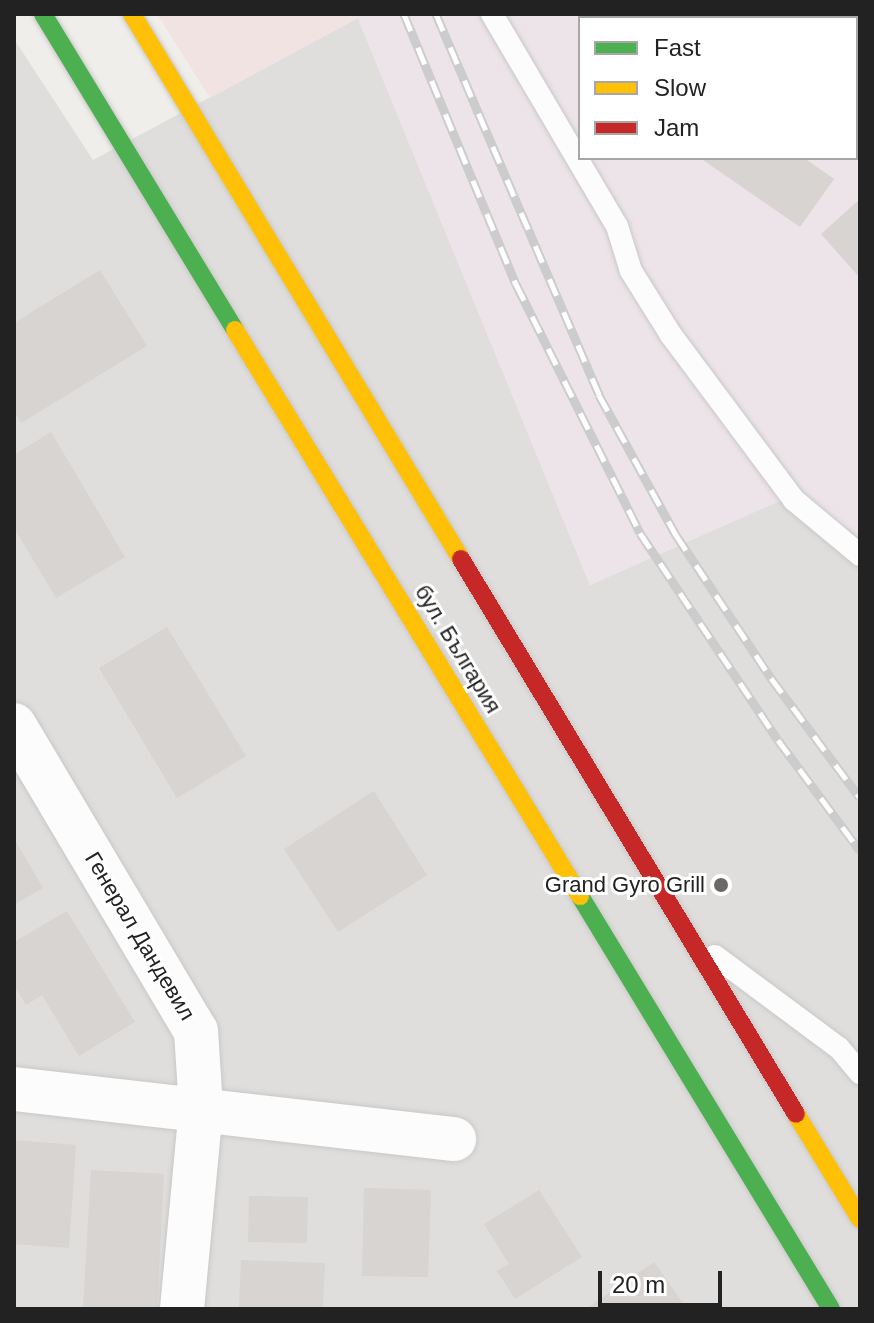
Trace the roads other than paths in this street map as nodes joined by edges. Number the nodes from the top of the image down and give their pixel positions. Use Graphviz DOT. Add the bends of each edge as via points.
graph roads {
  1 [pos="43,14"];
  2 [pos="132,14"];
  3 [pos="492,14"];
  4 [pos="578,158"];
  5 [pos="579,160"];
  6 [pos="860,555"];
  7 [pos="14,725"];
  8 [pos="690,938"];
  9 [pos="860,1073"];
  10 [pos="14,1089"];
  11 [pos="201,1108"];
  12 [pos="454,1139"];
  13 [pos="860,1219"];
  14 [pos="182,1309"];
  15 [pos="831,1309"];
  1 -- 15 [label="main road, бул. България"];
  2 -- 8 [label="main road"];
  3 -- 4 [label="lane"];
  5 -- 6 [label="lane" via="610,212 631,271 671,335 794,500"];
  7 -- 11 [label="street, Генерал Дандевил" via="196,1031"];
  8 -- 9 [label="lane" via="839,1048"];
  8 -- 13 [label="main road"];
  10 -- 11 [label="street"];
  11 -- 12 [label="street"];
  11 -- 14 [label="street, Генерал Дандевил"];
}
